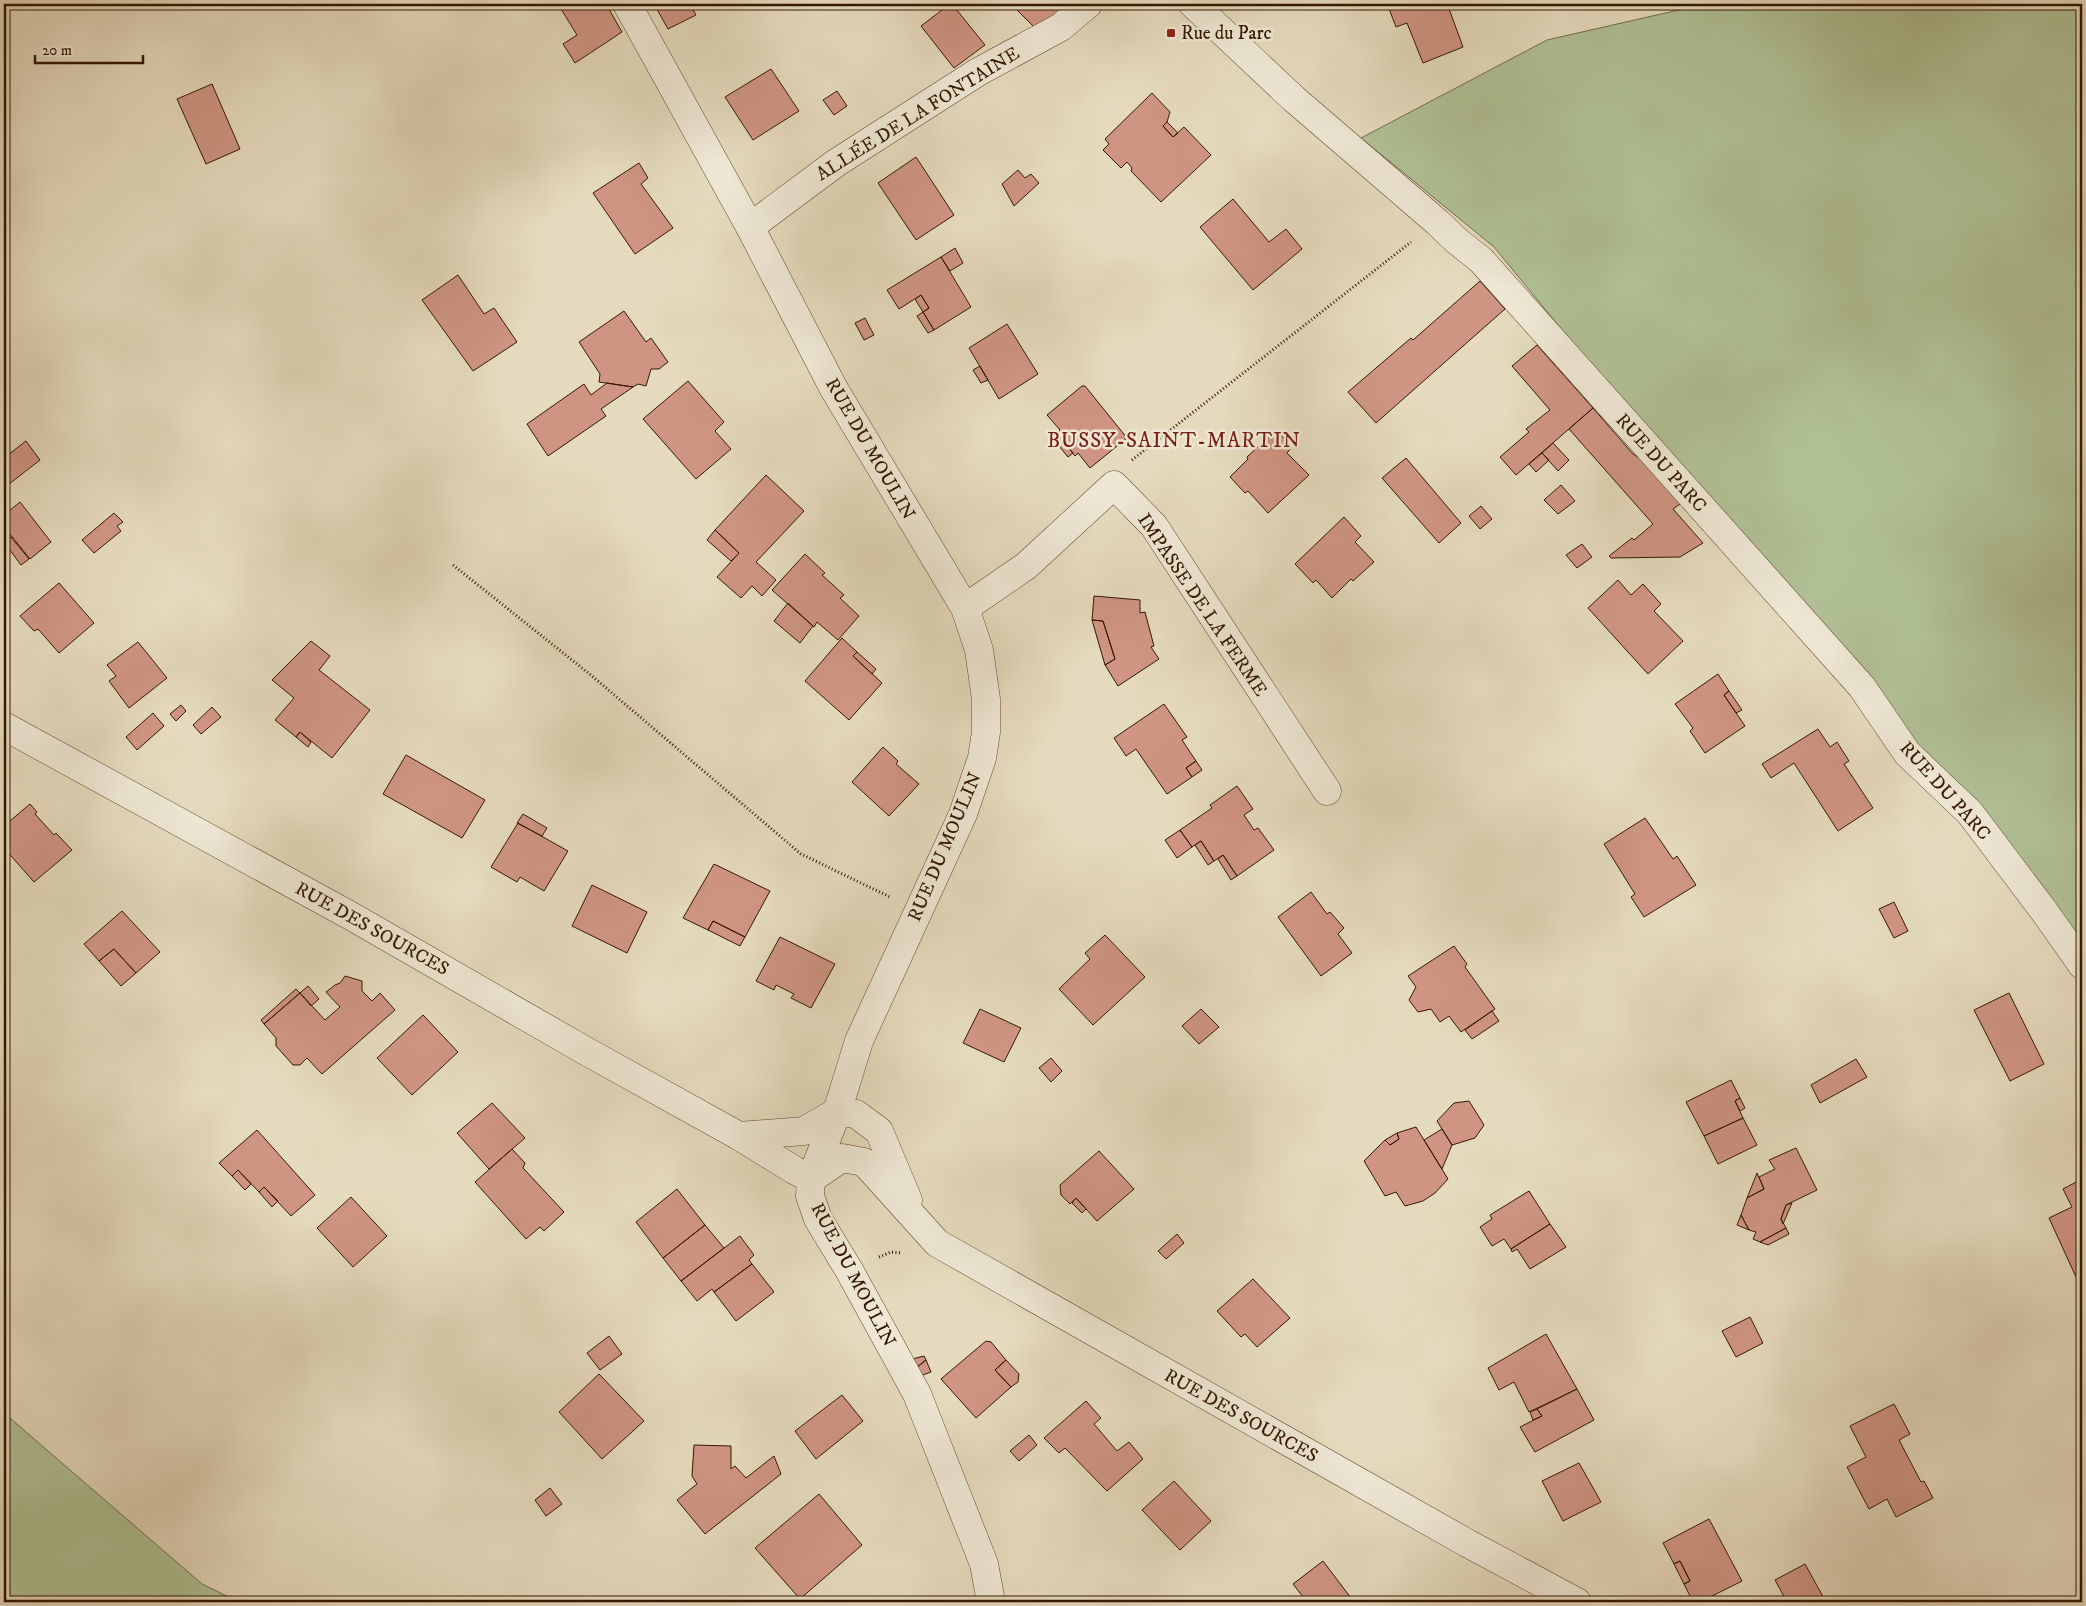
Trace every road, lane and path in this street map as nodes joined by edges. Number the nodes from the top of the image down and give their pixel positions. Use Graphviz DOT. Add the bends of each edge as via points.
graph roads {
  1 [pos="627,4"];
  2 [pos="1088,4"];
  3 [pos="1194,4"];
  4 [pos="1437,222"];
  5 [pos="750,227"];
  6 [pos="1114,485"];
  7 [pos="453,565"];
  8 [pos="965,608"];
  9 [pos="4,726"];
  10 [pos="1327,791"];
  11 [pos="920,911"];
  12 [pos="2082,965"];
  13 [pos="837,1112"];
  14 [pos="739,1136"];
  15 [pos="811,1179"];
  16 [pos="915,1218"];
  17 [pos="936,1243"];
  18 [pos="849,1270"];
  19 [pos="991,1602"];
  20 [pos="1577,1602"];
  1 -- 5 [label="street, RUE DU MOULIN"];
  2 -- 5 [label="street, ALLÉE DE LA FONTAINE" via="1061,27 978,72 836,163"];
  3 -- 4 [label="street, RUE DU PARC" via="1294,99"];
  4 -- 6 [label="path" via="1134,457"];
  4 -- 12 [label="street, RUE DU PARC" via="1481,260 1862,687 1907,753 1970,813"];
  5 -- 8 [label="street, RUE DU MOULIN" via="834,389"];
  6 -- 8 [label="street" via="1026,566"];
  6 -- 10 [label="street, IMPASSE DE LA FERME" via="1154,526"];
  7 -- 11 [label="path" via="592,676 800,854"];
  8 -- 11 [label="street, RUE DU MOULIN" via="979,650 986,700 986,732 982,758 963,814"];
  9 -- 14 [label="street, RUE DES SOURCES" via="351,916"];
  11 -- 13 [label="street, RUE DU MOULIN" via="859,1042"];
  13 -- 14 [label="street" via="804,1131"];
  13 -- 15 [label="street, RUE DU MOULIN"];
  13 -- 16 [label="street, RUE DES SOURCES" via="856,1114 879,1131"];
  14 -- 15 [label="street, RUE DES SOURCES"];
  15 -- 16 [label="street, RUE DES SOURCES" via="842,1158 864,1162"];
  15 -- 18 [label="street, RUE DU MOULIN" via="810,1196 818,1219"];
  16 -- 17 [label="street, RUE DES SOURCES"];
  17 -- 18 [label="path" via="925,1256 891,1252"];
  17 -- 20 [label="street, RUE DES SOURCES"];
  18 -- 19 [label="street, RUE DU MOULIN" via="917,1394 984,1564"];
}
